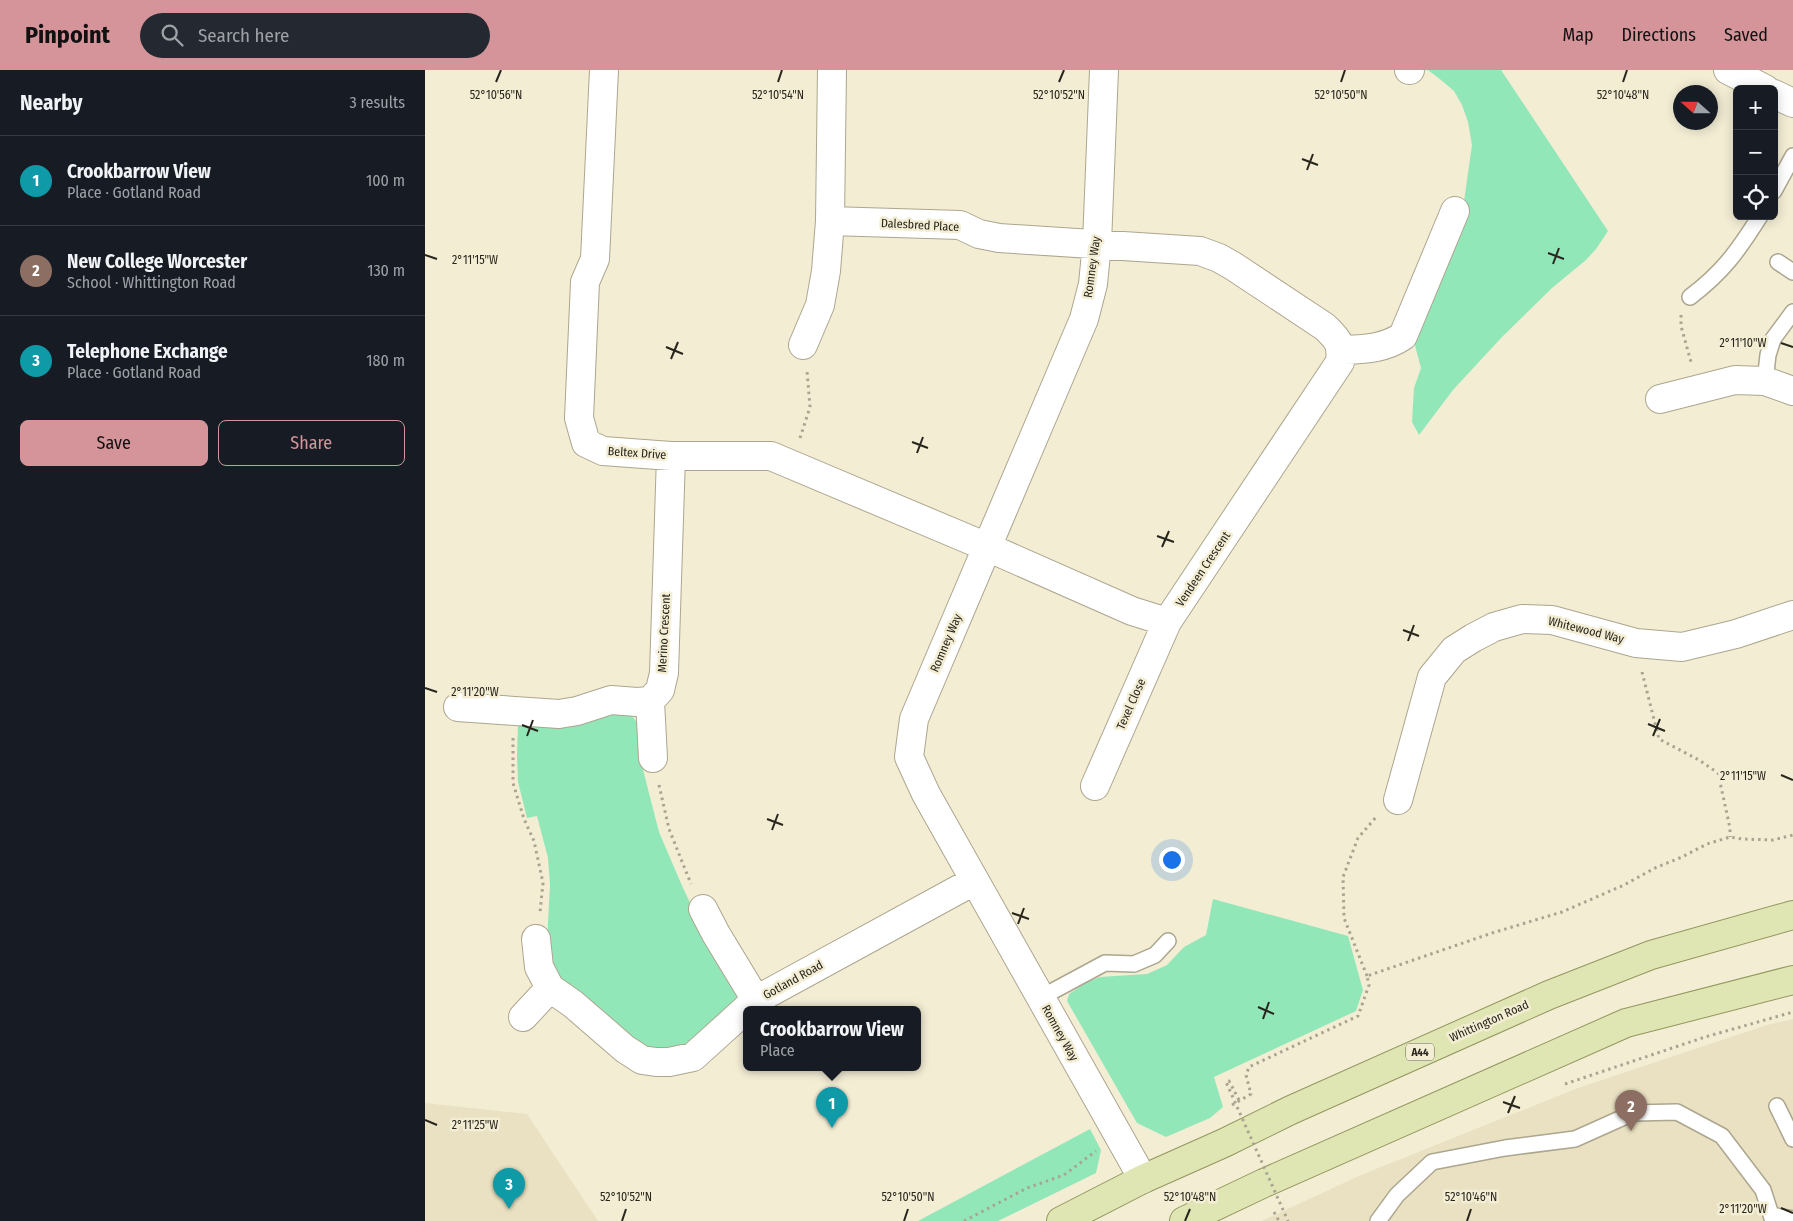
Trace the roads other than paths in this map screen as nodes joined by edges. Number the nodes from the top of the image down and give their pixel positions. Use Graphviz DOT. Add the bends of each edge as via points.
graph roads {
  1 [pos="603,70"];
  2 [pos="832,70"];
  3 [pos="1104,70"];
  4 [pos="1728,70"];
  5 [pos="1757,85"];
  6 [pos="1778,96"];
  7 [pos="1793,103"];
  8 [pos="1793,156"];
  9 [pos="1778,184"];
  10 [pos="1455,211"];
  11 [pos="1757,220"];
  12 [pos="830,221"];
  13 [pos="1097,243"];
  14 [pos="1778,262"];
  15 [pos="1793,272"];
  16 [pos="1690,297"];
  17 [pos="1793,312"];
  18 [pos="803,345"];
  19 [pos="1341,350"];
  20 [pos="1765,381"];
  21 [pos="1793,391"];
  22 [pos="1660,398"];
  23 [pos="671,456"];
  24 [pos="987,547"];
  25 [pos="1793,615"];
  26 [pos="1167,622"];
  27 [pos="650,701"];
  28 [pos="458,707"];
  29 [pos="653,758"];
  30 [pos="1095,786"];
  31 [pos="1398,800"];
  32 [pos="974,881"];
  33 [pos="703,909"];
  34 [pos="1793,915"];
  35 [pos="537,940"];
  36 [pos="1168,941"];
  37 [pos="1793,980"];
  38 [pos="550,988"];
  39 [pos="1040,998"];
  40 [pos="756,1000"];
  41 [pos="749,1006"];
  42 [pos="743,1012"];
  43 [pos="523,1017"];
  44 [pos="1777,1106"];
  45 [pos="1793,1139"];
  46 [pos="1143,1179"];
  47 [pos="1772,1218"];
  48 [pos="1793,1219"];
  49 [pos="1061,1221"];
  50 [pos="1184,1221"];
  51 [pos="1378,1221"];
  1 -- 23 [label="street, Beltex Drive" via="595,259 585,282 579,418 586,443 603,451"];
  2 -- 12 [label="street"];
  3 -- 13 [label="street, Romney Way"];
  4 -- 5 [label="street"];
  6 -- 7 [label="street"];
  8 -- 9 [label="lane"];
  10 -- 19 [label="street" via="1403,336 1384,346"];
  11 -- 16 [label="lane" via="1727,264"];
  12 -- 13 [label="street, Dalesbred Place" via="960,226 999,238"];
  12 -- 18 [label="street" via="820,305"];
  13 -- 19 [label="street" via="1200,251 1219,258 1325,327 1337,339"];
  13 -- 24 [label="street, Romney Way" via="1093,284 1083,319"];
  14 -- 15 [label="lane"];
  17 -- 20 [label="lane" via="1773,339"];
  19 -- 26 [label="street, Vendeen Crescent" via="1340,362"];
  20 -- 21 [label="street"];
  20 -- 22 [label="street" via="1735,380"];
  23 -- 24 [label="street, Beltex Drive" via="771,456"];
  23 -- 27 [label="street, Merino Crescent" via="664,673 660,690"];
  24 -- 26 [label="street" via="1132,611"];
  24 -- 32 [label="street, Romney Way" via="914,719 909,757"];
  25 -- 31 [label="street, Whitewood Way" via="1682,647 1636,643 1552,620 1522,619 1494,627 1454,650 1432,677"];
  26 -- 30 [label="street, Texel Close"];
  27 -- 28 [label="street" via="611,700 559,714"];
  27 -- 29 [label="street"];
  32 -- 39 [label="street, Romney Way"];
  32 -- 40 [label="street, Gotland Road"];
  33 -- 40 [label="street"];
  34 -- 46 [label="main road, Whittington Road / A44" via="1651,955 1549,995"];
  35 -- 38 [label="street, Gotland Road" via="539,967"];
  36 -- 39 [label="lane" via="1155,955 1134,964 1105,963"];
  37 -- 50 [label="main road" via="1626,1023 1264,1182"];
  38 -- 42 [label="street, Gotland Road" via="625,1049 642,1060 655,1062 693,1057"];
  38 -- 43 [label="street"];
  39 -- 46 [label="street, Romney Way"];
  40 -- 41 [label="street, Gotland Road"];
  44 -- 45 [label="lane"];
  46 -- 49 [label="main road, Whittington Road / A44"];
  47 -- 48 [label="lane"];
  47 -- 51 [label="lane" via="1763,1190 1722,1136 1677,1112 1633,1113 1575,1139 1432,1162 1397,1195"];
}
